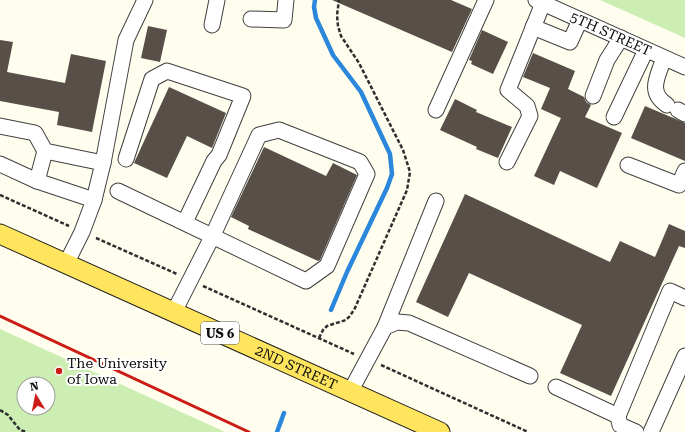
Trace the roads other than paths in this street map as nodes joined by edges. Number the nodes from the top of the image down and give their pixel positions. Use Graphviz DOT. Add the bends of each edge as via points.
graph roads {
  1 [pos="145,0"];
  2 [pos="218,0"];
  3 [pos="286,0"];
  4 [pos="486,0"];
  5 [pos="539,1"];
  6 [pos="251,20"];
  7 [pos="580,20"];
  8 [pos="212,25"];
  9 [pos="532,28"];
  10 [pos="621,38"];
  11 [pos="646,50"];
  12 [pos="664,58"];
  13 [pos="685,67"];
  14 [pos="593,96"];
  15 [pos="436,110"];
  16 [pos="677,110"];
  17 [pos="614,117"];
  18 [pos="0,126"];
  19 [pos="45,150"];
  20 [pos="126,159"];
  21 [pos="507,162"];
  22 [pos="103,163"];
  23 [pos="0,164"];
  24 [pos="628,165"];
  25 [pos="685,171"];
  26 [pos="37,181"];
  27 [pos="118,191"];
  28 [pos="94,200"];
  29 [pos="436,200"];
  30 [pos="185,222"];
  31 [pos="0,234"];
  32 [pos="213,236"];
  33 [pos="66,264"];
  34 [pos="685,298"];
  35 [pos="174,312"];
  36 [pos="386,327"];
  37 [pos="685,356"];
  38 [pos="530,376"];
  39 [pos="556,387"];
  40 [pos="350,392"];
  41 [pos="618,416"];
  42 [pos="440,432"];
  43 [pos="636,432"];
  44 [pos="651,432"];
  1 -- 22 [label="street" via="126,40"];
  2 -- 8 [label="street"];
  3 -- 6 [label="street" via="284,20"];
  4 -- 15 [label="street"];
  5 -- 7 [label="street, 5TH STREET"];
  5 -- 9 [label="street"];
  7 -- 9 [label="street" via="570,42"];
  7 -- 10 [label="street, 5TH STREET"];
  9 -- 21 [label="street" via="508,90 527,106 530,116"];
  10 -- 11 [label="street, 5TH STREET"];
  10 -- 14 [label="street" via="607,60"];
  11 -- 12 [label="street, 5TH STREET"];
  11 -- 17 [label="street"];
  12 -- 13 [label="street, 5TH STREET"];
  12 -- 16 [label="street" via="654,85 657,96"];
  18 -- 19 [label="street" via="35,133"];
  19 -- 22 [label="street"];
  19 -- 26 [label="street"];
  20 -- 30 [label="street" via="152,79 167,71 244,96 219,155"];
  22 -- 28 [label="street"];
  23 -- 26 [label="street"];
  24 -- 25 [label="street" via="679,185"];
  26 -- 28 [label="street"];
  27 -- 30 [label="street"];
  28 -- 33 [label="street"];
  29 -- 36 [label="street"];
  30 -- 32 [label="street"];
  31 -- 33 [label="main road, 2ND STREET / US 6"];
  32 -- 32 [label="street" via="259,135 279,130 360,162 367,174 327,266 306,281"];
  32 -- 35 [label="street"];
  33 -- 35 [label="main road, 2ND STREET / US 6"];
  34 -- 41 [label="street" via="670,291"];
  35 -- 40 [label="main road, 2ND STREET / US 6"];
  36 -- 38 [label="street" via="397,322 409,323"];
  36 -- 40 [label="street"];
  37 -- 44 [label="street"];
  39 -- 41 [label="street"];
  40 -- 42 [label="main road, 2ND STREET / US 6"];
  41 -- 43 [label="street" via="620,425"];
}
